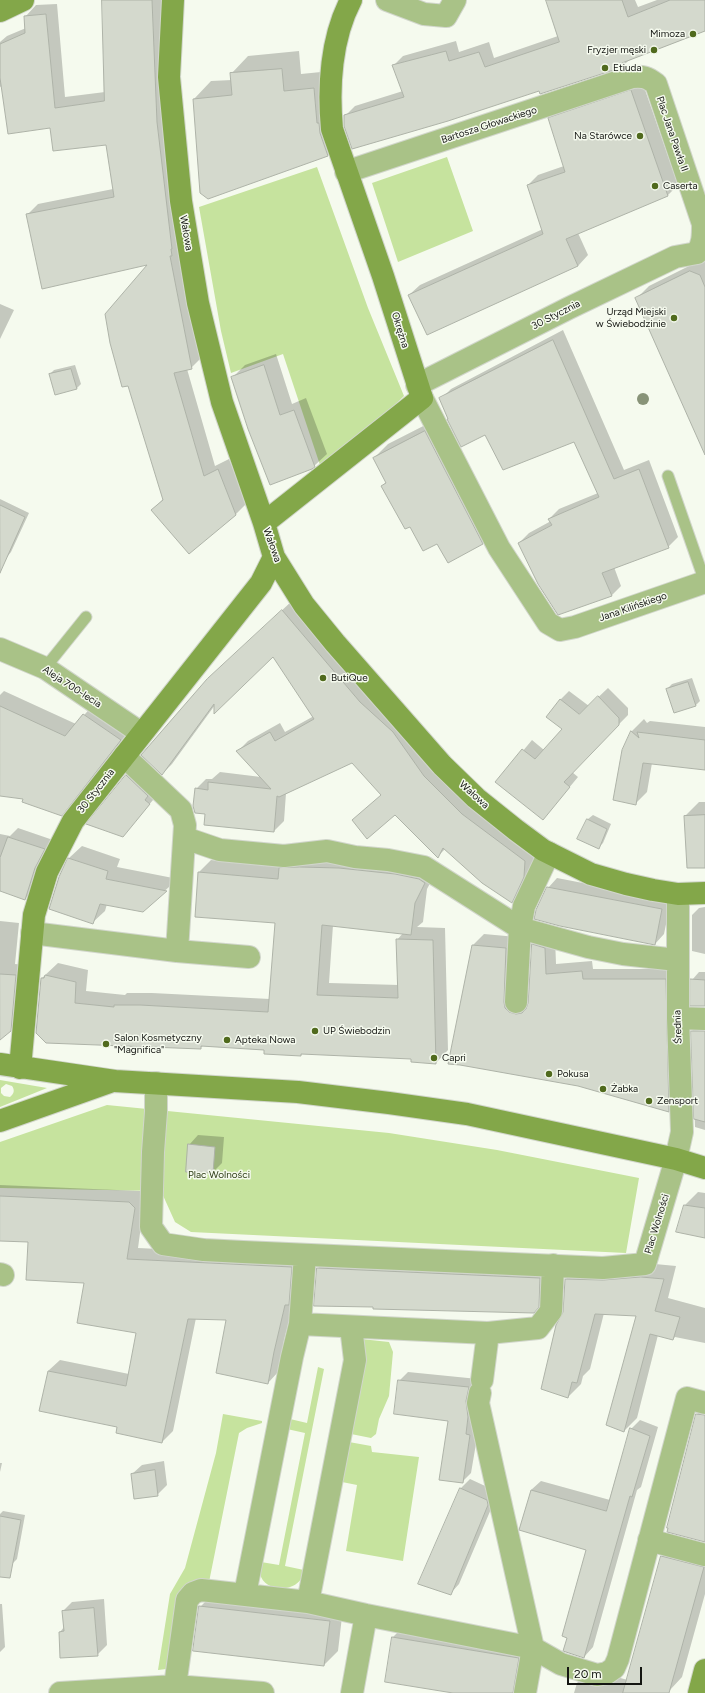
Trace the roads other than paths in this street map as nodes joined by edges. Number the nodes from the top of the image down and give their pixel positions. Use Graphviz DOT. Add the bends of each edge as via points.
graph roads {
  1 [pos="24,0"];
  2 [pos="173,0"];
  3 [pos="351,0"];
  4 [pos="387,0"];
  5 [pos="455,0"];
  6 [pos="0,11"];
  7 [pos="632,77"];
  8 [pos="346,172"];
  9 [pos="701,257"];
  10 [pos="418,387"];
  11 [pos="668,476"];
  12 [pos="264,523"];
  13 [pos="274,557"];
  14 [pos="705,582"];
  15 [pos="86,617"];
  16 [pos="560,630"];
  17 [pos="0,649"];
  18 [pos="45,668"];
  19 [pos="141,733"];
  20 [pos="124,756"];
  21 [pos="185,838"];
  22 [pos="549,853"];
  23 [pos="705,893"];
  24 [pos="678,894"];
  25 [pos="520,928"];
  26 [pos="32,934"];
  27 [pos="177,951"];
  28 [pos="250,957"];
  29 [pos="677,960"];
  30 [pos="516,1002"];
  31 [pos="678,1018"];
  32 [pos="705,1019"];
  33 [pos="10,1066"];
  34 [pos="115,1081"];
  35 [pos="156,1083"];
  36 [pos="0,1121"];
  37 [pos="676,1159"];
  38 [pos="705,1168"];
  39 [pos="305,1255"];
  40 [pos="554,1265"];
  41 [pos="300,1324"];
  42 [pos="351,1327"];
  43 [pos="488,1333"];
  44 [pos="705,1403"];
  45 [pos="649,1540"];
  46 [pos="705,1555"];
  47 [pos="245,1594"];
  48 [pos="308,1602"];
  49 [pos="366,1615"];
  50 [pos="533,1648"];
  51 [pos="175,1686"];
  52 [pos="60,1693"];
  53 [pos="263,1693"];
  54 [pos="352,1693"];
  55 [pos="525,1693"];
  1 -- 6 [label="street"];
  2 -- 12 [label="street, Wałowa" via="169,77 180,201 198,303 222,402"];
  3 -- 8 [label="street, Okrężna" via="344,14 331,69 332,129"];
  4 -- 5 [label="street" via="424,14 446,16"];
  7 -- 8 [label="street, Bartosza Głowackiego"];
  7 -- 9 [label="street, Plac Jana Pawła II" via="648,77 656,84 703,224"];
  8 -- 10 [label="street, Okrężna" via="383,276"];
  9 -- 10 [label="street, 30 Stycznia" via="675,258 562,312"];
  10 -- 12 [label="street, 30 Stycznia"];
  10 -- 16 [label="street, Okrężna" via="499,548 548,624"];
  11 -- 14 [label="lane"];
  12 -- 13 [label="street, Wałowa"];
  13 -- 19 [label="street, 30 Stycznia" via="261,583"];
  13 -- 22 [label="street, Wałowa" via="304,605 442,765 476,798"];
  14 -- 16 [label="street, Jana Kilińskiego" via="615,614"];
  15 -- 18 [label="lane"];
  17 -- 18 [label="street, Aleja 700-lecia"];
  18 -- 19 [label="street, Aleja 700-lecia"];
  19 -- 20 [label="street, 30 Stycznia"];
  20 -- 21 [label="street" via="181,810 186,825"];
  20 -- 26 [label="street, 30 Stycznia" via="69,828 47,872 34,915"];
  21 -- 25 [label="street" via="220,850 284,856 327,850 354,857 424,867"];
  21 -- 27 [label="street"];
  22 -- 24 [label="street, Wałowa" via="591,874"];
  22 -- 25 [label="street" via="524,906"];
  23 -- 24 [label="street, Wałowa"];
  24 -- 29 [label="street, Średnia"];
  25 -- 29 [label="street" via="588,947"];
  25 -- 30 [label="street"];
  26 -- 27 [label="street"];
  26 -- 33 [label="street, 30 Stycznia"];
  27 -- 28 [label="street"];
  29 -- 31 [label="street, Średnia"];
  31 -- 32 [label="street"];
  31 -- 37 [label="street, Średnia" via="682,1132"];
  33 -- 34 [label="street"];
  34 -- 35 [label="street"];
  34 -- 36 [label="street"];
  35 -- 37 [label="street" via="298,1092 389,1102 467,1114"];
  35 -- 39 [label="street, Plac Wolności" via="150,1227 163,1244 204,1250"];
  37 -- 38 [label="street"];
  37 -- 40 [label="street, Plac Wolności" via="645,1264 603,1268"];
  39 -- 40 [label="street, Plac Wolności"];
  39 -- 41 [label="street"];
  40 -- 43 [label="street" via="551,1311 538,1328"];
  41 -- 42 [label="street"];
  41 -- 47 [label="street"];
  42 -- 43 [label="street"];
  42 -- 48 [label="street" via="355,1360"];
  43 -- 50 [label="street" via="478,1403"];
  44 -- 45 [label="street" via="687,1398"];
  45 -- 46 [label="street"];
  45 -- 50 [label="street" via="614,1668 597,1675 561,1664"];
  47 -- 48 [label="street"];
  47 -- 51 [label="street" via="201,1590 193,1593 187,1600"];
  48 -- 49 [label="street"];
  49 -- 50 [label="street"];
  49 -- 54 [label="street"];
  50 -- 55 [label="street"];
  51 -- 52 [label="street"];
  51 -- 53 [label="street"];
}
